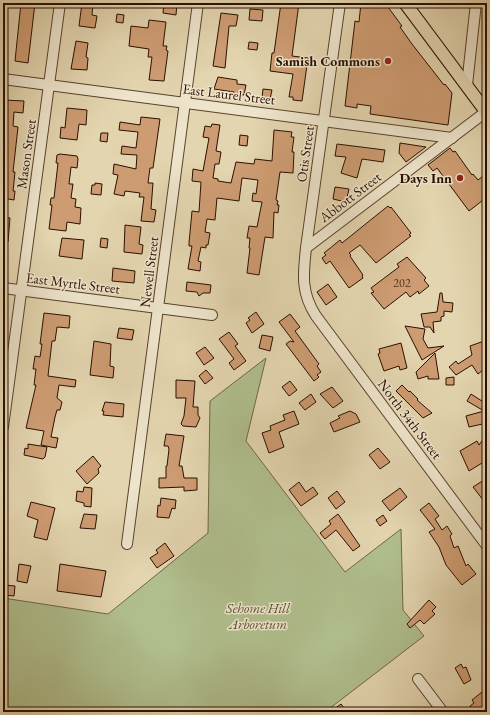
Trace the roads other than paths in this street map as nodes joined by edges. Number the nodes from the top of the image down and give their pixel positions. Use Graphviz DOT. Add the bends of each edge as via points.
graph roads {
  1 [pos="60,3"];
  2 [pos="198,3"];
  3 [pos="340,3"];
  4 [pos="405,3"];
  5 [pos="476,3"];
  6 [pos="3,79"];
  7 [pos="49,85"];
  8 [pos="467,85"];
  9 [pos="185,102"];
  10 [pos="487,112"];
  11 [pos="324,120"];
  12 [pos="452,138"];
  13 [pos="306,248"];
  14 [pos="3,288"];
  15 [pos="21,290"];
  16 [pos="158,308"];
  17 [pos="311,308"];
  18 [pos="212,315"];
  19 [pos="3,427"];
  20 [pos="127,544"];
  21 [pos="487,546"];
  22 [pos="418,679"];
  23 [pos="443,712"];
  1 -- 7 [label="street, Mason Street"];
  2 -- 9 [label="street, Newell Street"];
  3 -- 11 [label="street, Otis Street"];
  4 -- 8 [label="main road"];
  5 -- 8 [label="street"];
  6 -- 7 [label="street, East Laurel Street"];
  7 -- 9 [label="street, East Laurel Street"];
  7 -- 15 [label="street, Mason Street"];
  8 -- 10 [label="main road"];
  9 -- 11 [label="street, East Laurel Street"];
  9 -- 16 [label="street, Newell Street"];
  10 -- 12 [label="street, Abbott Street"];
  11 -- 12 [label="street, East Laurel Street"];
  11 -- 13 [label="street, Otis Street"];
  12 -- 13 [label="street, Abbott Street"];
  13 -- 17 [label="street, Otis Street" via="303,279 305,294"];
  14 -- 15 [label="street, East Myrtle Street"];
  15 -- 16 [label="street, East Myrtle Street"];
  15 -- 19 [label="street, Mason Street"];
  16 -- 18 [label="street, East Myrtle Street"];
  16 -- 20 [label="street, Newell Street"];
  17 -- 21 [label="street, North 34th Street"];
  22 -- 23 [label="street"];
}
